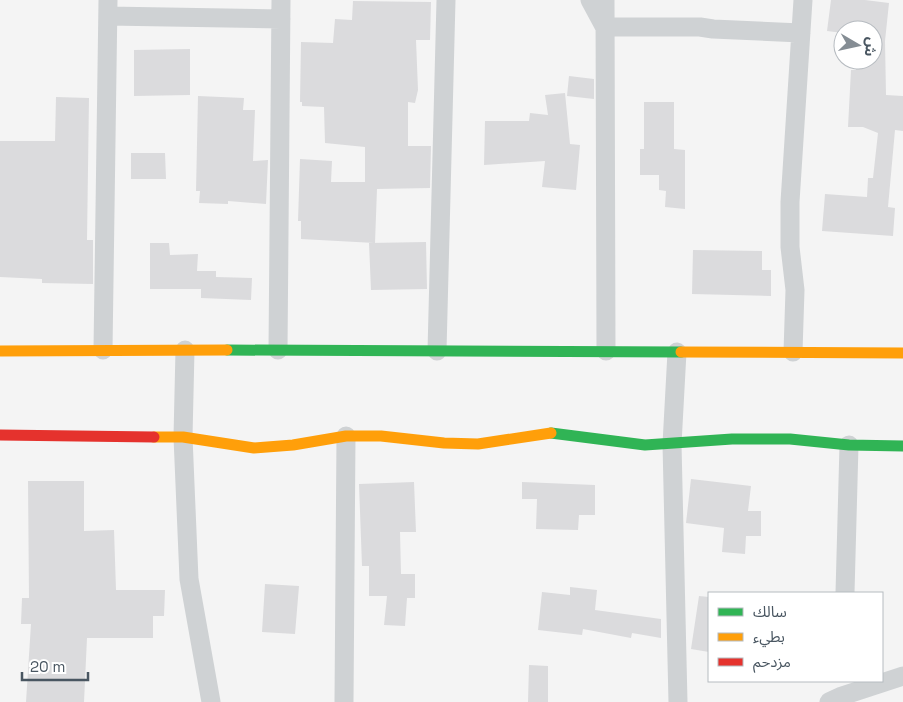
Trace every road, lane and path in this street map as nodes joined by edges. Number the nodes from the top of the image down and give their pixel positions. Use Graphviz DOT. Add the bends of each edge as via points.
graph roads {
  1 [pos="281,0"];
  2 [pos="446,0"];
  3 [pos="590,0"];
  4 [pos="605,0"];
  5 [pos="803,0"];
  6 [pos="108,8"];
  7 [pos="281,19"];
  8 [pos="605,27"];
  9 [pos="801,33"];
  10 [pos="103,350"];
  11 [pos="185,350"];
  12 [pos="278,350"];
  13 [pos="0,351"];
  14 [pos="437,351"];
  15 [pos="606,351"];
  16 [pos="677,352"];
  17 [pos="793,352"];
  18 [pos="903,353"];
  19 [pos="0,435"];
  20 [pos="346,436"];
  21 [pos="183,437"];
  22 [pos="672,444"];
  23 [pos="849,445"];
  24 [pos="903,446"];
  25 [pos="845,592"];
  26 [pos="903,676"];
  27 [pos="883,682"];
  28 [pos="883,682"];
  29 [pos="839,695"];
  30 [pos="211,702"];
  31 [pos="344,702"];
  32 [pos="678,702"];
  1 -- 7 [label="street"];
  2 -- 14 [label="street"];
  3 -- 8 [label="street"];
  4 -- 8 [label="street"];
  5 -- 9 [label="street"];
  6 -- 7 [label="street"];
  6 -- 10 [label="street"];
  7 -- 12 [label="street"];
  8 -- 9 [label="street" via="700,27"];
  8 -- 15 [label="street"];
  9 -- 17 [label="street" via="790,202 790,247 795,290"];
  10 -- 11 [label="street"];
  10 -- 13 [label="street"];
  11 -- 12 [label="street"];
  11 -- 21 [label="street"];
  12 -- 14 [label="street"];
  14 -- 15 [label="street"];
  15 -- 16 [label="street"];
  16 -- 17 [label="street"];
  16 -- 22 [label="street"];
  17 -- 18 [label="street"];
  19 -- 21 [label="street"];
  20 -- 21 [label="street" via="254,448"];
  20 -- 22 [label="street" via="478,444 554,433 645,445"];
  20 -- 31 [label="street"];
  21 -- 30 [label="street" via="189,580"];
  22 -- 23 [label="street" via="790,439"];
  22 -- 32 [label="street"];
  23 -- 24 [label="street"];
  23 -- 25 [label="street"];
  26 -- 27 [label="street"];
  28 -- 29 [label="street"];
}
